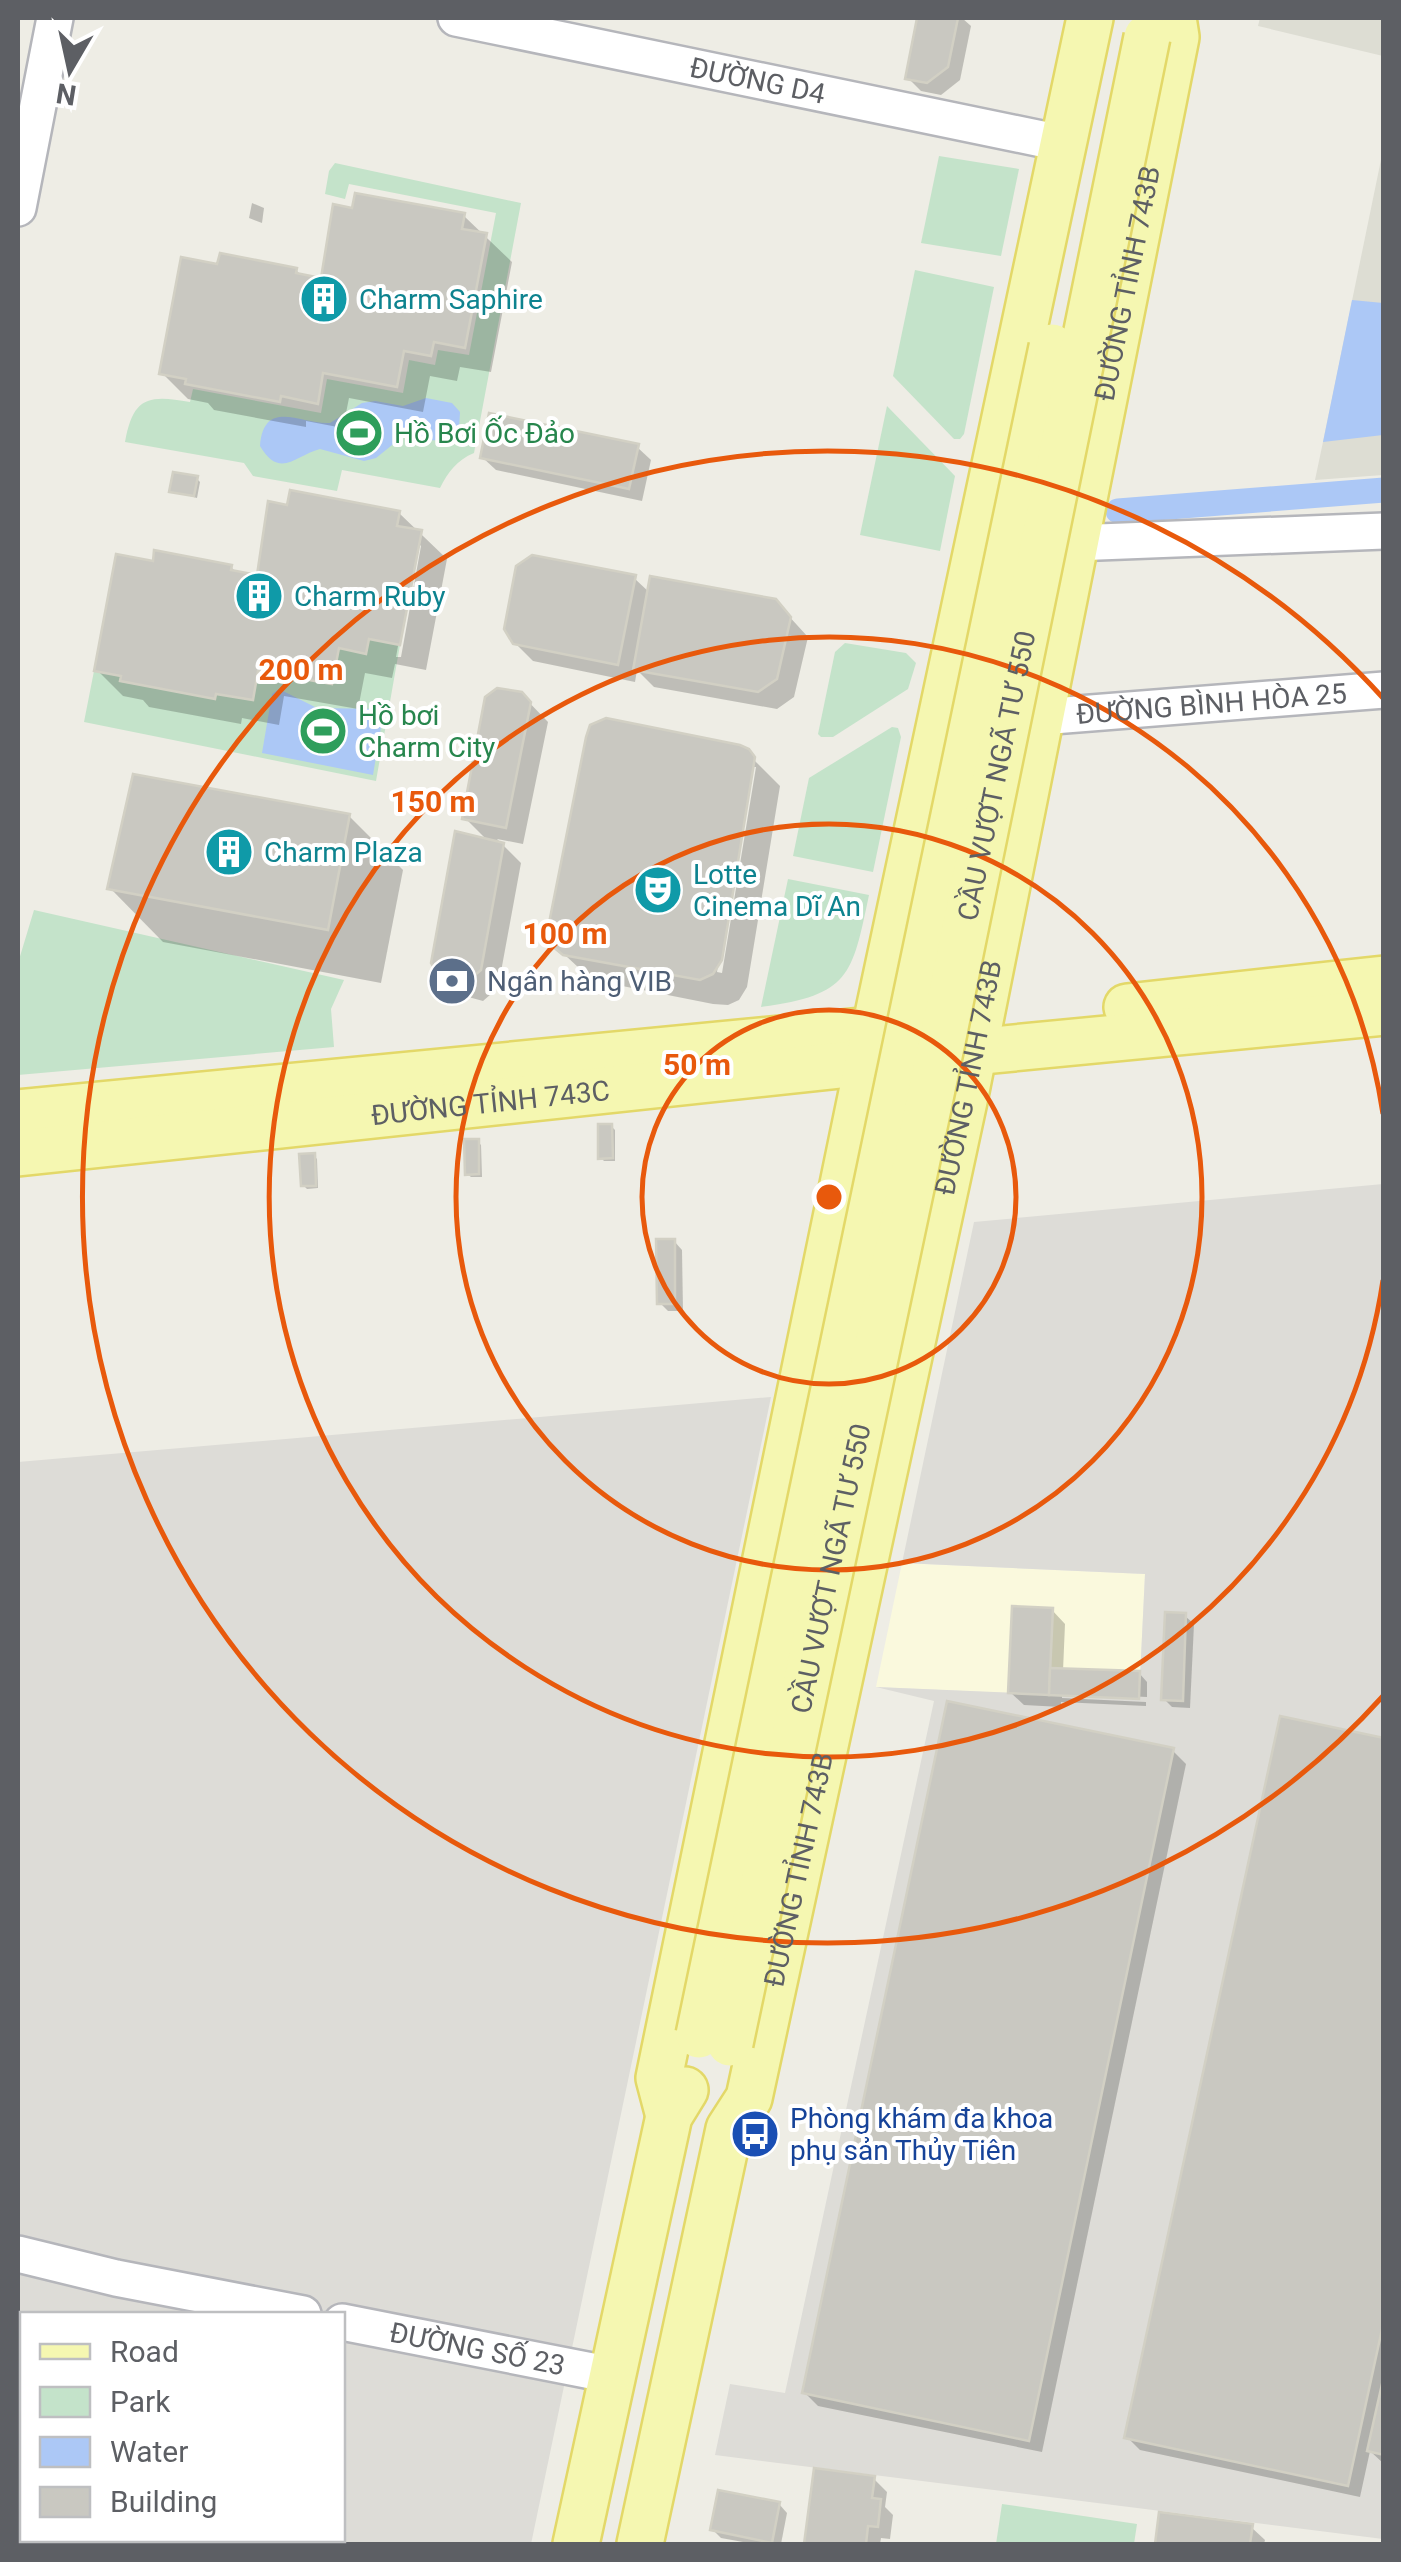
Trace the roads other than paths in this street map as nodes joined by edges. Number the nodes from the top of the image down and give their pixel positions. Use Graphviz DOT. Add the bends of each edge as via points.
graph roads {
  1 [pos="54,18"];
  2 [pos="456,18"];
  3 [pos="1134,23"];
  4 [pos="1061,143"];
  5 [pos="18,208"];
  6 [pos="1384,532"];
  7 [pos="1073,543"];
  8 [pos="1384,690"];
  9 [pos="1040,717"];
  10 [pos="1384,979"];
  11 [pos="1384,1012"];
  12 [pos="977,1038"];
  13 [pos="872,1046"];
  14 [pos="403,1092"];
  15 [pos="18,1112"];
  16 [pos="18,1153"];
  17 [pos="714,2039"];
  18 [pos="669,2116"];
  19 [pos="728,2129"];
  20 [pos="18,2254"];
  21 [pos="293,2312"];
  22 [pos="345,2323"];
  23 [pos="612,2375"];
  24 [pos="576,2544"];
  25 [pos="640,2544"];
  1 -- 5 [label="street"];
  2 -- 4 [label="street, ĐƯỜNG D4"];
  3 -- 4 [label="main road"];
  3 -- 7 [label="main road, ĐƯỜNG TỈNH 743B" via="1176,36"];
  3 -- 17 [label="main road, CẦU VƯỢT NGÃ TƯ 550, bridge"];
  4 -- 13 [label="main road"];
  6 -- 7 [label="street"];
  7 -- 9 [label="main road, ĐƯỜNG TỈNH 743B"];
  8 -- 9 [label="street, ĐƯỜNG BÌNH HÒA 25"];
  9 -- 12 [label="main road, ĐƯỜNG TỈNH 743B"];
  10 -- 12 [label="main road, ĐƯỜNG TỈNH 743C"];
  11 -- 12 [label="main road, ĐƯỜNG TỈNH 743C"];
  12 -- 13 [label="main road, ĐƯỜNG TỈNH 743C"];
  12 -- 19 [label="main road, ĐƯỜNG TỈNH 743B" via="749,2098"];
  13 -- 14 [label="main road, ĐƯỜNG TỈNH 743C"];
  13 -- 18 [label="main road" via="659,2078"];
  14 -- 15 [label="main road, ĐƯỜNG TỈNH 743C"];
  14 -- 16 [label="main road, ĐƯỜNG TỈNH 743C"];
  17 -- 18 [label="main road"];
  17 -- 19 [label="main road, ĐƯỜNG TỈNH 743B"];
  18 -- 23 [label="main road"];
  19 -- 25 [label="main road, ĐƯỜNG TỈNH 743B"];
  20 -- 21 [label="street"];
  22 -- 23 [label="street, ĐƯỜNG SỐ 23"];
  23 -- 24 [label="main road"];
}
